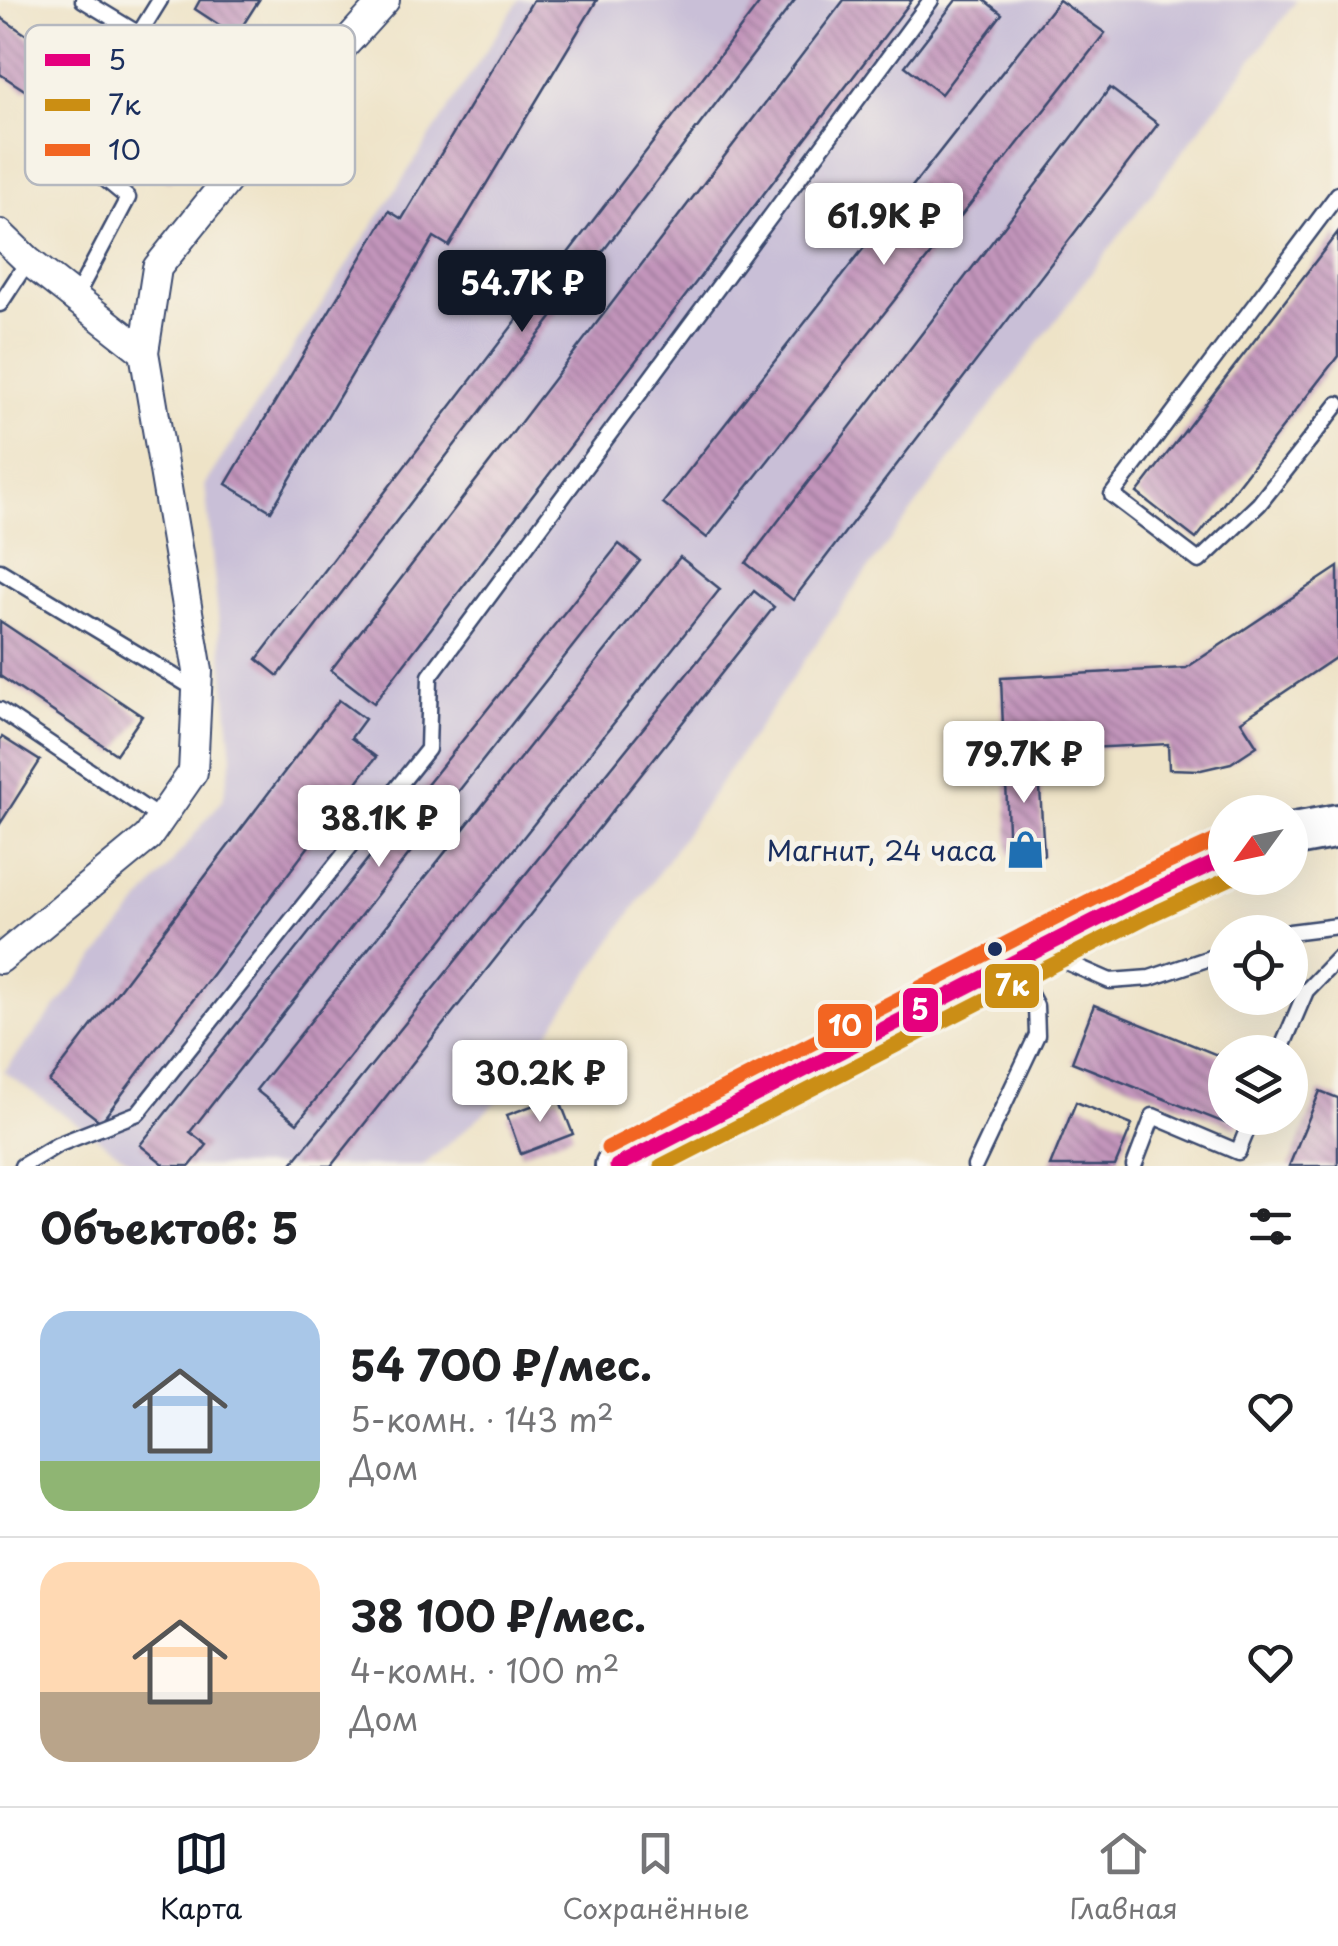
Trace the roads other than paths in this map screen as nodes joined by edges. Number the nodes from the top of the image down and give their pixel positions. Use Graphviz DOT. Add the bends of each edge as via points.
graph roads {
  1 [pos="83,0"];
  2 [pos="160,0"];
  3 [pos="386,0"];
  4 [pos="931,0"];
  5 [pos="124,25"];
  6 [pos="145,25"];
  7 [pos="355,34"];
  8 [pos="112,185"];
  9 [pos="224,185"];
  10 [pos="1338,194"];
  11 [pos="0,234"];
  12 [pos="28,261"];
  13 [pos="75,298"];
  14 [pos="0,304"];
  15 [pos="144,352"];
  16 [pos="1338,404"];
  17 [pos="0,571"];
  18 [pos="198,690"];
  19 [pos="0,710"];
  20 [pos="161,818"];
  21 [pos="1338,826"];
  22 [pos="1308,832"];
  23 [pos="1208,866"];
  24 [pos="1338,926"];
  25 [pos="1308,930"];
  26 [pos="1026,957"];
  27 [pos="1338,958"];
  28 [pos="0,959"];
  29 [pos="1208,959"];
  30 [pos="1287,1035"];
  31 [pos="1245,1135"];
  32 [pos="22,1166"];
  33 [pos="618,1166"];
  34 [pos="975,1166"];
  35 [pos="1134,1166"];
  1 -- 5 [label="lane"];
  2 -- 6 [label="lane"];
  3 -- 7 [label="street"];
  4 -- 32 [label="lane" via="430,676 428,749 138,1113"];
  8 -- 13 [label="lane" via="128,198"];
  9 -- 15 [label="street" via="157,268"];
  10 -- 16 [label="lane" via="1112,495 1199,561 1259,504"];
  11 -- 12 [label="street"];
  12 -- 13 [label="street"];
  12 -- 14 [label="lane"];
  13 -- 15 [label="street"];
  15 -- 18 [label="street"];
  17 -- 18 [label="lane"];
  18 -- 20 [label="street" via="192,772"];
  19 -- 20 [label="lane"];
  20 -- 28 [label="street" via="148,837"];
  21 -- 22 [label="main road"];
  23 -- 26 [label="main road"];
  24 -- 25 [label="lane"];
  26 -- 29 [label="lane" via="1110,981 1150,978"];
  26 -- 33 [label="main road"];
  26 -- 34 [label="lane" via="1037,1035"];
  27 -- 30 [label="lane" via="1306,991"];
  31 -- 35 [label="lane" via="1238,1152 1153,1116"];
}
